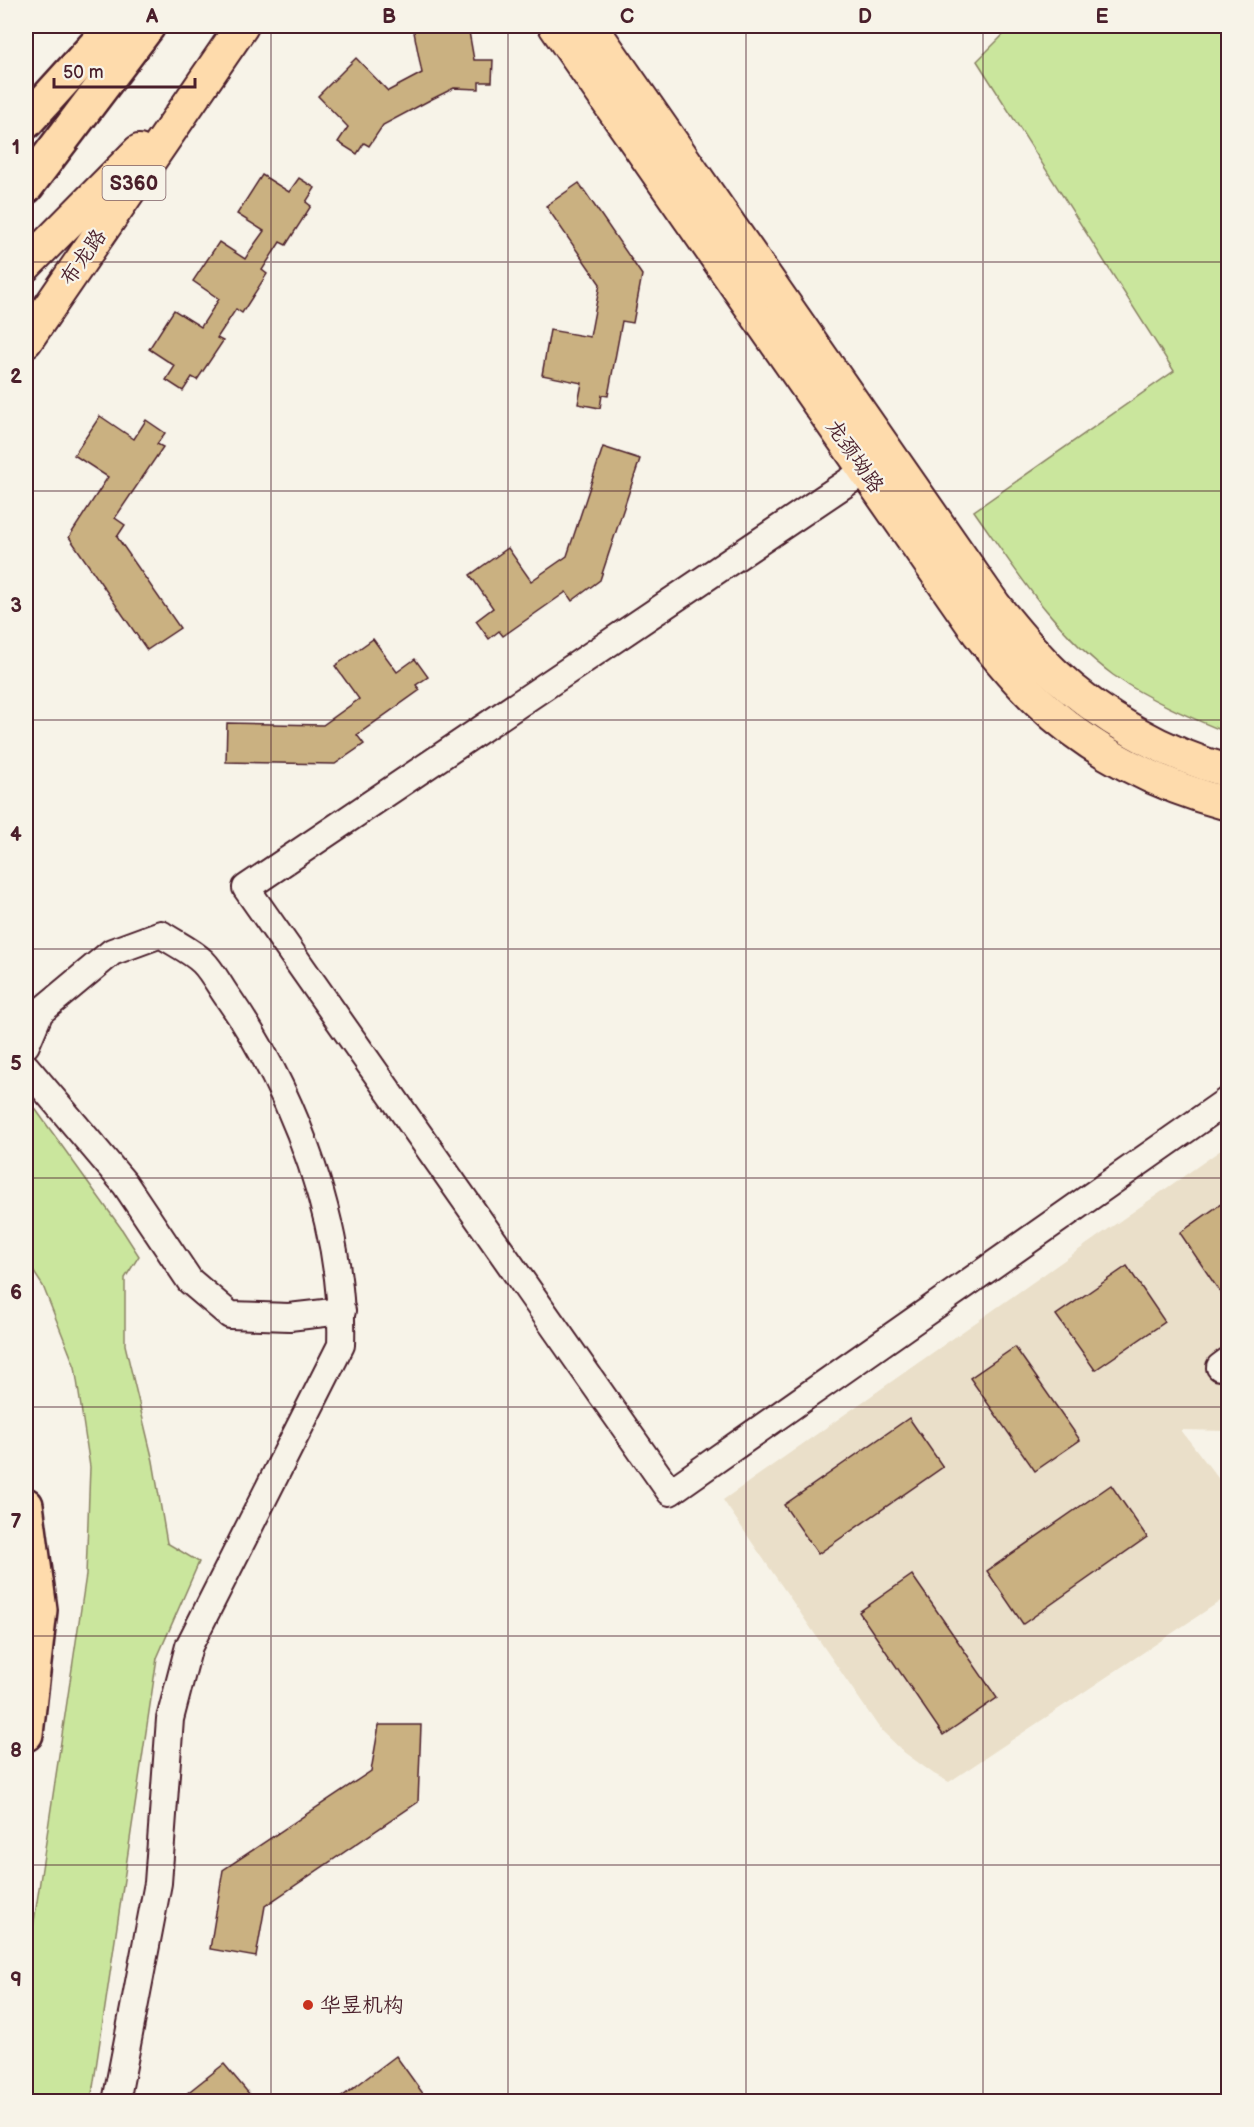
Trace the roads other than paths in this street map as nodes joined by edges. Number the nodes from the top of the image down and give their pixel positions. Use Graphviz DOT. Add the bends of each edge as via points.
graph roads {
  1 [pos="112,26"];
  2 [pos="148,26"];
  3 [pos="242,26"];
  4 [pos="555,26"];
  5 [pos="591,26"];
  6 [pos="208,76"];
  7 [pos="26,122"];
  8 [pos="56,150"];
  9 [pos="26,181"];
  10 [pos="26,187"];
  11 [pos="26,266"];
  12 [pos="26,340"];
  13 [pos="877,462"];
  14 [pos="1228,771"];
  15 [pos="1228,804"];
  16 [pos="26,1045"];
  17 [pos="26,1067"];
  18 [pos="1228,1100"];
  19 [pos="342,1311"];
  20 [pos="26,1505"];
  21 [pos="26,1734"];
  22 [pos="116,2102"];
  1 -- 7 [label="highway"];
  2 -- 8 [label="highway"];
  3 -- 6 [label="main road, 布龙路 / S360"];
  4 -- 13 [label="main road, 龙颈坳路"];
  5 -- 13 [label="main road, 龙颈坳路"];
  6 -- 11 [label="main road"];
  6 -- 12 [label="main road, 布龙路 / S360"];
  8 -- 9 [label="highway"];
  8 -- 10 [label="highway"];
  13 -- 14 [label="main road, 龙颈坳路" via="1053,672 1124,725 1168,748"];
  13 -- 15 [label="main road, 龙颈坳路" via="979,634 1037,701 1108,754 1153,777"];
  13 -- 18 [label="street" via="246,888 670,1492"];
  16 -- 19 [label="street" via="40,1012 112,952 161,934 202,962 246,1024 283,1091 307,1152 331,1236"];
  17 -- 19 [label="street" via="125,1184 190,1281 230,1315 289,1317"];
  19 -- 22 [label="street" via="341,1345 189,1646 170,1719 158,1882"];
  20 -- 21 [label="highway" via="40,1610"];
}
